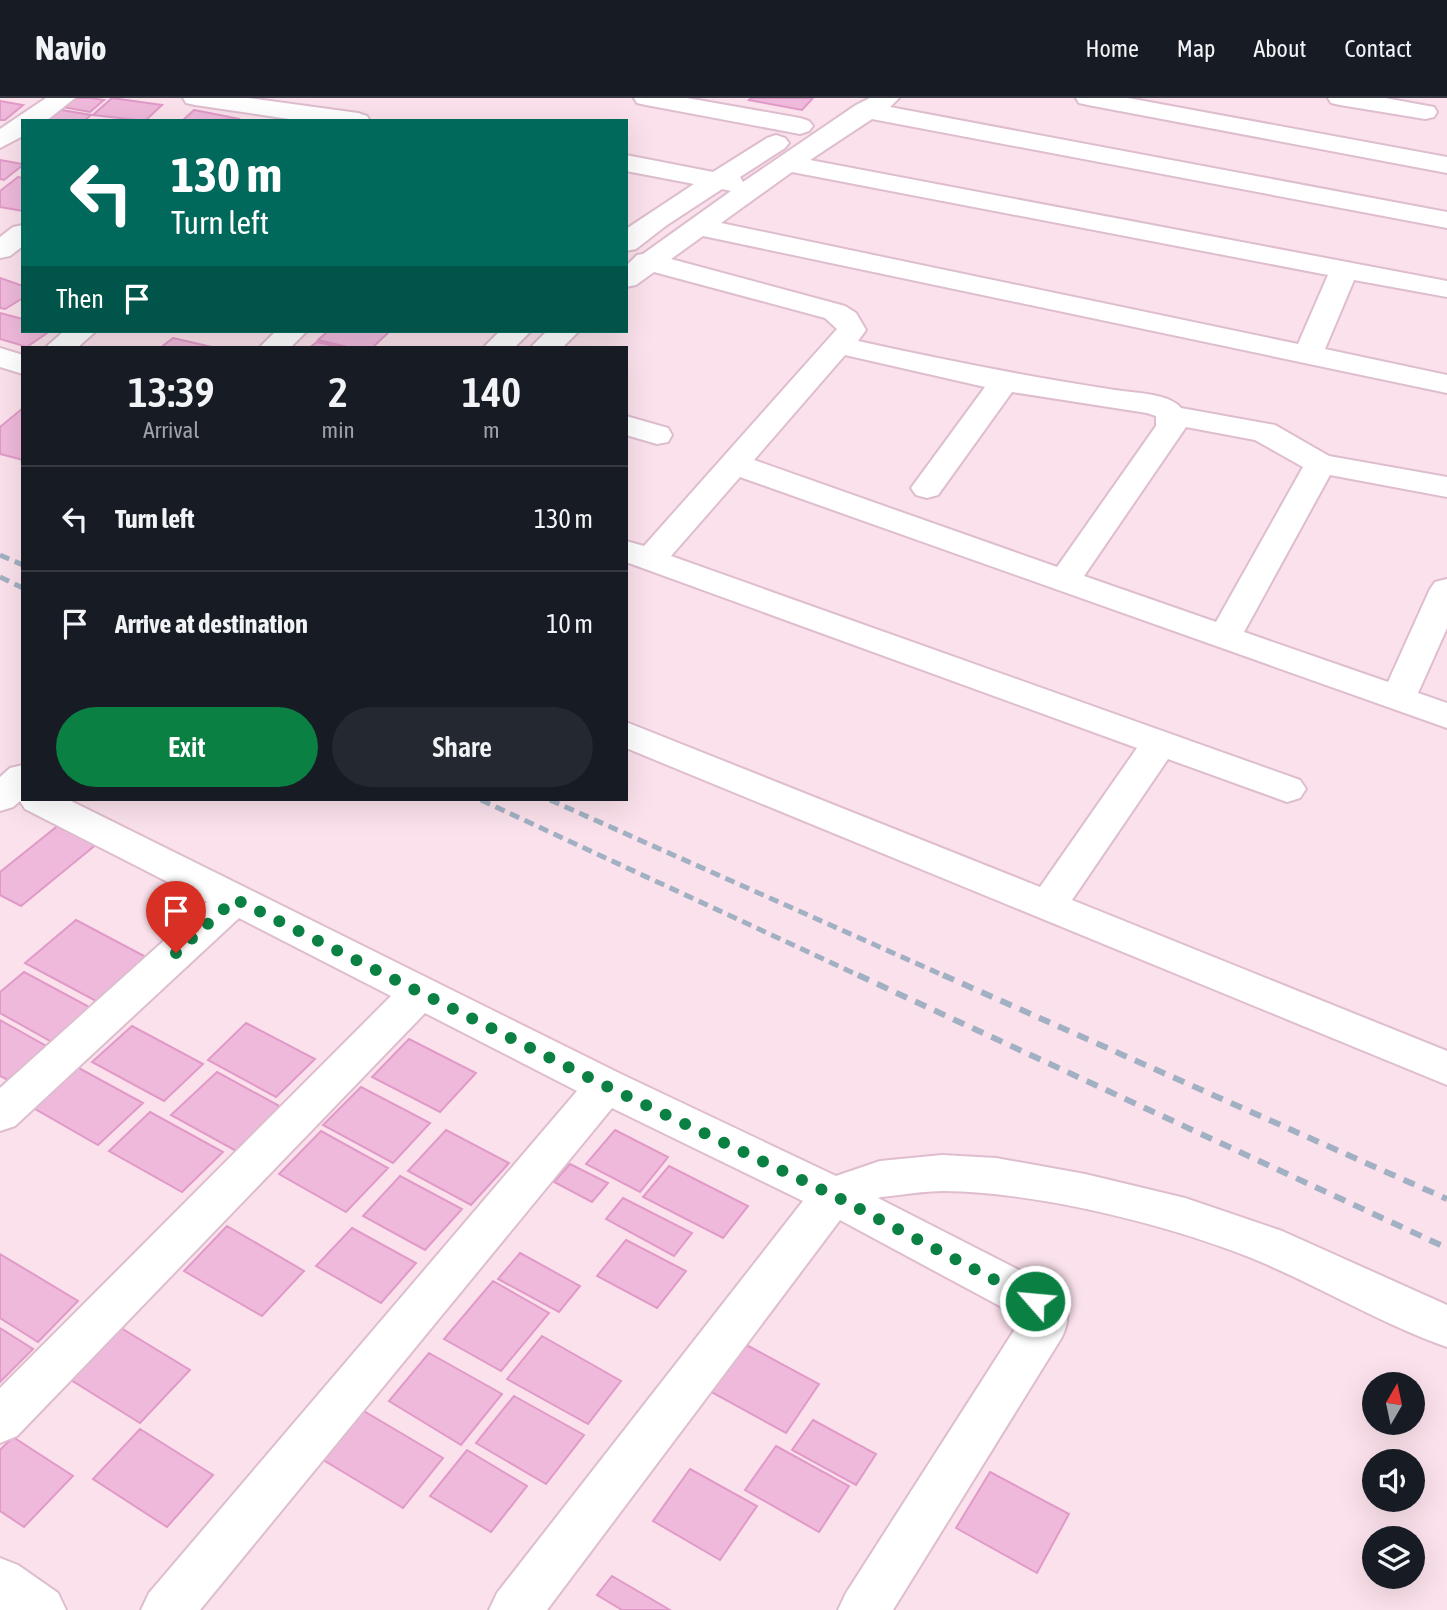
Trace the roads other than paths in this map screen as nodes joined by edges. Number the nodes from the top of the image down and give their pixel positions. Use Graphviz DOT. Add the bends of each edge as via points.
graph roads {
  1 [pos="63,98"];
  2 [pos="646,98"];
  3 [pos="1088,98"];
  4 [pos="1340,98"];
  5 [pos="674,100"];
  6 [pos="865,102"];
  7 [pos="194,104"];
  8 [pos="1425,112"];
  9 [pos="32,119"];
  10 [pos="338,119"];
  11 [pos="21,126"];
  12 [pos="800,126"];
  13 [pos="0,140"];
  14 [pos="628,163"];
  15 [pos="787,163"];
  16 [pos="1446,166"];
  17 [pos="717,179"];
  18 [pos="752,188"];
  19 [pos="1447,220"];
  20 [pos="700,227"];
  21 [pos="21,234"];
  22 [pos="0,250"];
  23 [pos="633,261"];
  24 [pos="1344,269"];
  25 [pos="1447,289"];
  26 [pos="79,333"];
  27 [pos="291,333"];
  28 [pos="515,333"];
  29 [pos="563,333"];
  30 [pos="838,345"];
  31 [pos="63,346"];
  32 [pos="276,346"];
  33 [pos="499,346"];
  34 [pos="546,346"];
  35 [pos="1308,354"];
  36 [pos="0,357"];
  37 [pos="21,364"];
  38 [pos="1004,382"];
  39 [pos="1447,384"];
  40 [pos="1171,415"];
  41 [pos="628,426"];
  42 [pos="657,435"];
  43 [pos="734,464"];
  44 [pos="1320,464"];
  45 [pos="1447,487"];
  46 [pos="927,488"];
  47 [pos="638,555"];
  48 [pos="1064,581"];
  49 [pos="1447,589"];
  50 [pos="1224,638"];
  51 [pos="1398,699"];
  52 [pos="1447,716"];
  53 [pos="628,735"];
  54 [pos="1160,743"];
  55 [pos="1287,789"];
  56 [pos="39,801"];
  57 [pos="235,899"];
  58 [pos="1048,906"];
  59 [pos="420,992"];
  60 [pos="1447,1069"];
  61 [pos="606,1086"];
  62 [pos="0,1114"];
  63 [pos="833,1195"];
  64 [pos="1447,1327"];
  65 [pos="0,1421"];
  66 [pos="0,1582"];
  67 [pos="40,1610"];
  68 [pos="167,1610"];
  69 [pos="516,1610"];
  70 [pos="864,1610"];
  1 -- 9 [label="street"];
  2 -- 5 [label="street"];
  3 -- 16 [label="street"];
  4 -- 8 [label="street"];
  5 -- 12 [label="street"];
  6 -- 12 [label="street"];
  6 -- 15 [label="street"];
  6 -- 19 [label="street"];
  7 -- 10 [label="street"];
  11 -- 13 [label="street"];
  12 -- 17 [label="street"];
  14 -- 17 [label="street"];
  15 -- 18 [label="street"];
  15 -- 24 [label="street"];
  17 -- 18 [label="street"];
  17 -- 23 [label="street" via="657,219"];
  18 -- 20 [label="street"];
  20 -- 23 [label="street"];
  20 -- 35 [label="street"];
  21 -- 22 [label="street"];
  23 -- 30 [label="street" via="835,312 852,330"];
  24 -- 25 [label="street"];
  24 -- 35 [label="street"];
  26 -- 31 [label="street"];
  27 -- 32 [label="street"];
  28 -- 33 [label="street"];
  29 -- 34 [label="street"];
  30 -- 38 [label="street"];
  30 -- 43 [label="street"];
  35 -- 39 [label="street"];
  36 -- 37 [label="street"];
  38 -- 40 [label="street" via="1152,405"];
  38 -- 46 [label="street"];
  40 -- 44 [label="street" via="1264,432"];
  40 -- 48 [label="street" via="1171,426"];
  41 -- 42 [label="street"];
  43 -- 47 [label="street"];
  43 -- 48 [label="street"];
  44 -- 45 [label="street"];
  44 -- 50 [label="street"];
  47 -- 54 [label="street"];
  48 -- 50 [label="street"];
  49 -- 51 [label="street"];
  50 -- 51 [label="street"];
  51 -- 52 [label="street"];
  53 -- 58 [label="street"];
  54 -- 55 [label="street"];
  54 -- 58 [label="street"];
  56 -- 57 [label="street"];
  57 -- 59 [label="street"];
  57 -- 62 [label="street"];
  58 -- 60 [label="street"];
  59 -- 61 [label="street"];
  59 -- 65 [label="street"];
  61 -- 63 [label="street"];
  61 -- 68 [label="street"];
  63 -- 64 [label="street" via="880,1179 942,1173 996,1176 1085,1192 1185,1216 1266,1244"];
  63 -- 69 [label="street"];
  63 -- 70 [label="street" via="1035,1301 1045,1311 1045,1322"];
  66 -- 67 [label="street"];
}
